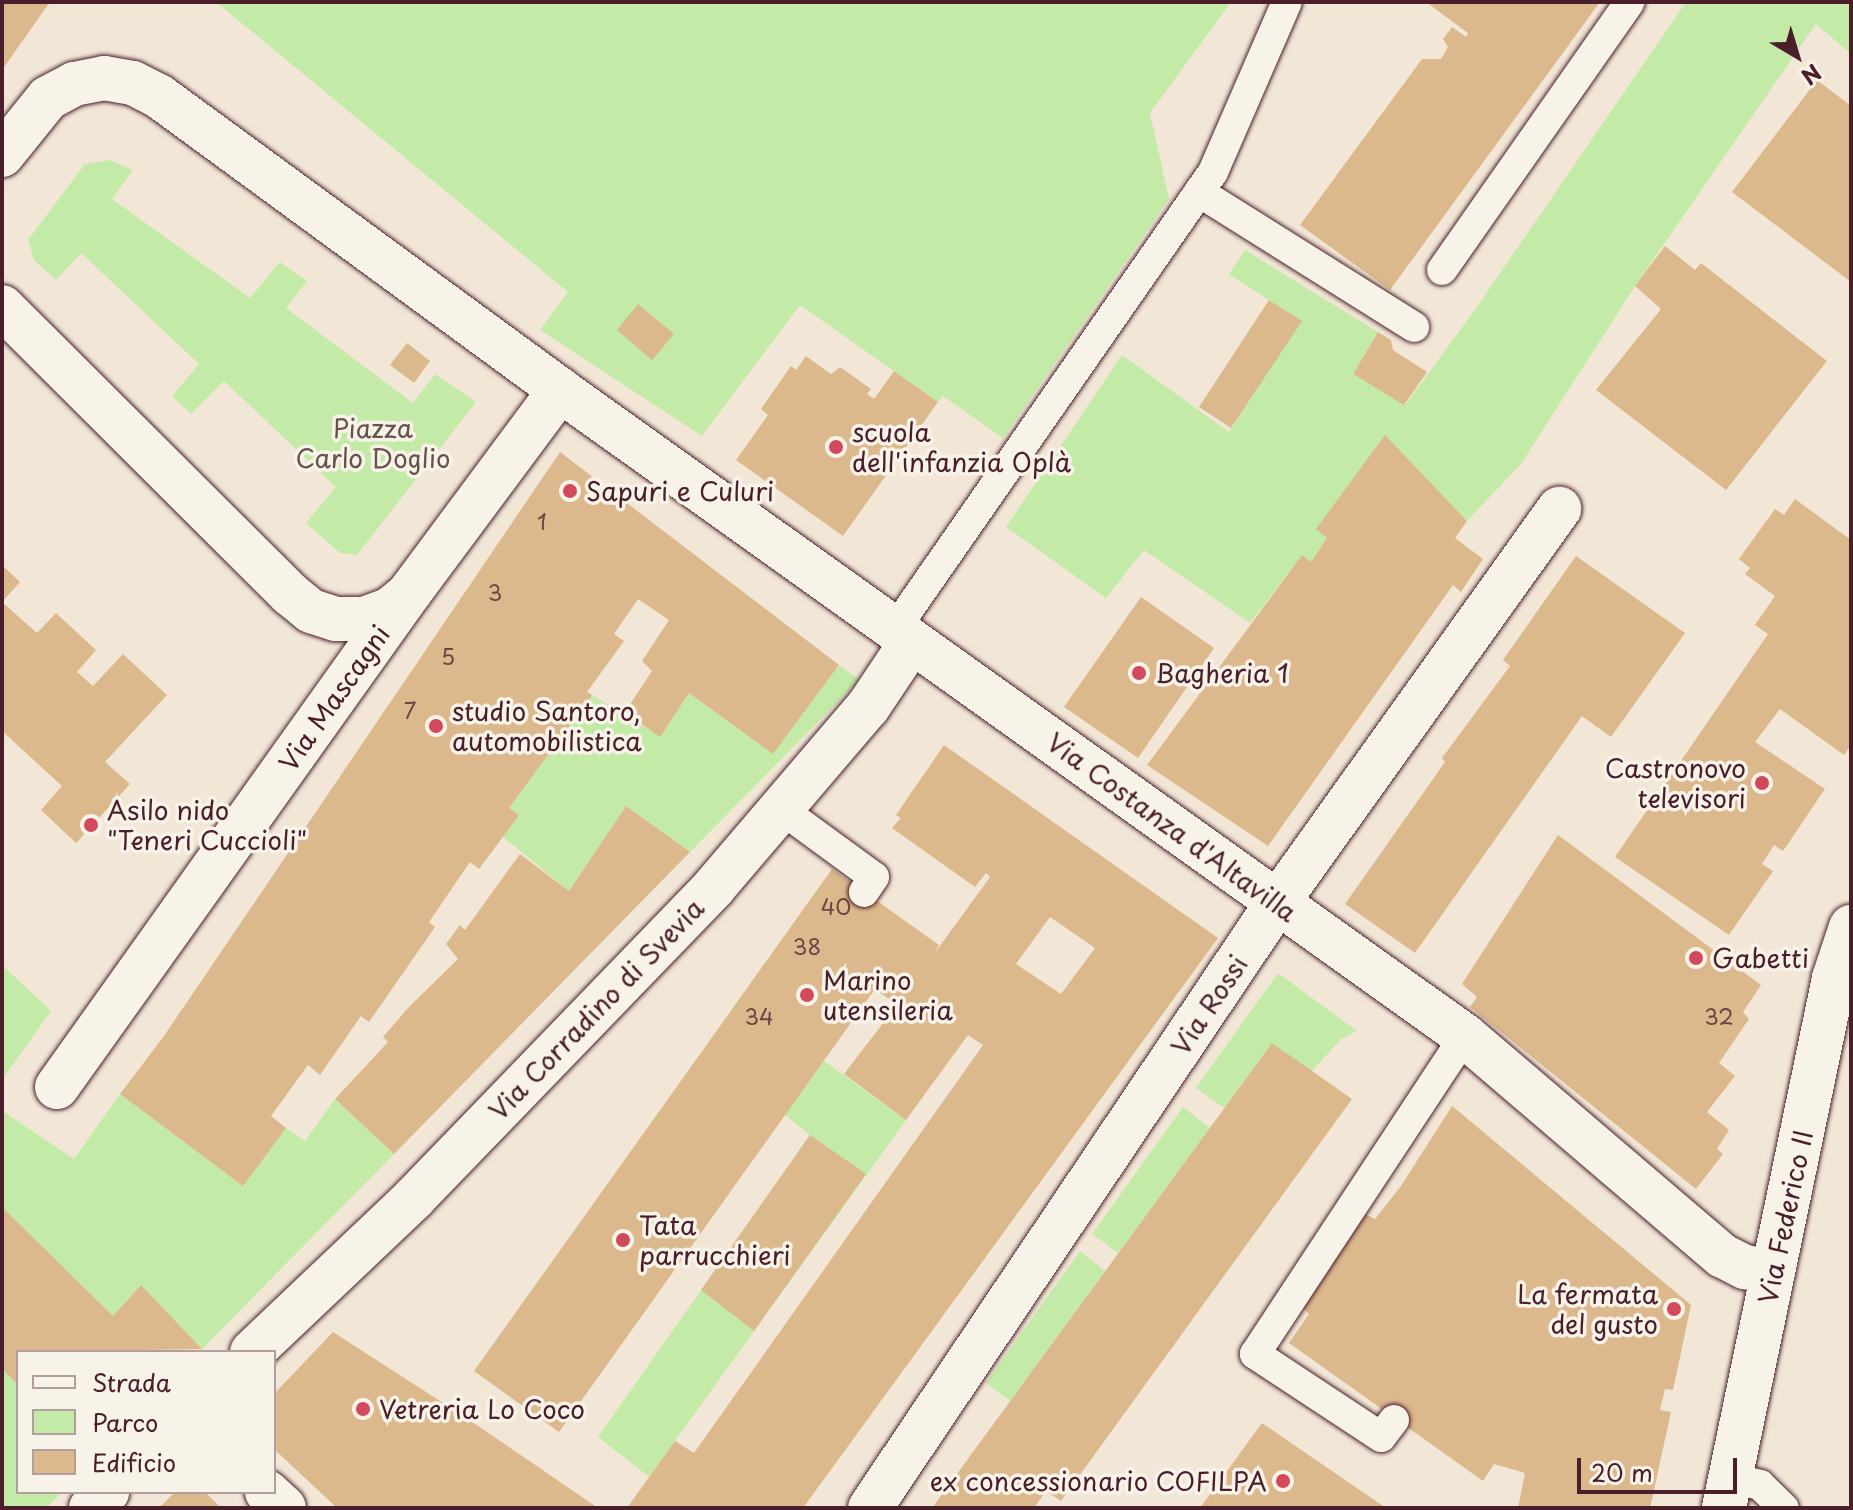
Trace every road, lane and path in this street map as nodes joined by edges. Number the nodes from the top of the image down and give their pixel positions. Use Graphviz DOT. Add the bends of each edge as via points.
graph roads {
  1 [pos="1287,2"];
  2 [pos="1630,2"];
  3 [pos="2,155"];
  4 [pos="1199,192"];
  5 [pos="1442,270"];
  6 [pos="2,307"];
  7 [pos="1414,327"];
  8 [pos="560,390"];
  9 [pos="1559,509"];
  10 [pos="410,592"];
  11 [pos="903,635"];
  12 [pos="781,809"];
  13 [pos="864,892"];
  14 [pos="1277,903"];
  15 [pos="1851,927"];
  16 [pos="1465,1036"];
  17 [pos="57,1087"];
  18 [pos="1773,1272"];
  19 [pos="254,1350"];
  20 [pos="1394,1420"];
  21 [pos="1727,1493"];
  22 [pos="269,1494"];
  23 [pos="284,1508"];
  24 [pos="870,1508"];
  25 [pos="1784,1508"];
  1 -- 4 [label="lane" via="1213,172"];
  2 -- 5 [label="lane"];
  3 -- 8 [label="street, Via Costanza d'Altavilla" via="48,98 74,84 104,78 133,83 160,97"];
  4 -- 7 [label="lane"];
  4 -- 11 [label="lane"];
  6 -- 10 [label="street" via="311,611 336,619 364,619 389,610"];
  8 -- 10 [label="street, Via Mascagni"];
  8 -- 11 [label="street, Via Costanza d'Altavilla"];
  9 -- 14 [label="street, Via Rossi"];
  10 -- 17 [label="street, Via Mascagni"];
  11 -- 12 [label="street, Via Corradino di Svevia" via="868,707"];
  11 -- 14 [label="street, Via Costanza d'Altavilla"];
  12 -- 13 [label="lane" via="874,877"];
  12 -- 19 [label="street, Via Corradino di Svevia" via="714,887 414,1198"];
  14 -- 16 [label="street, Via Costanza d'Altavilla"];
  14 -- 24 [label="street, Via Rossi"];
  15 -- 18 [label="street, Via Federico II" via="1834,978"];
  16 -- 18 [label="street, Via Costanza d'Altavilla" via="1723,1256"];
  16 -- 20 [label="lane" via="1255,1354 1381,1437"];
  18 -- 21 [label="street, Via Federico II"];
  21 -- 25 [label="lane" via="1760,1485"];
  22 -- 23 [label="street"];
}
